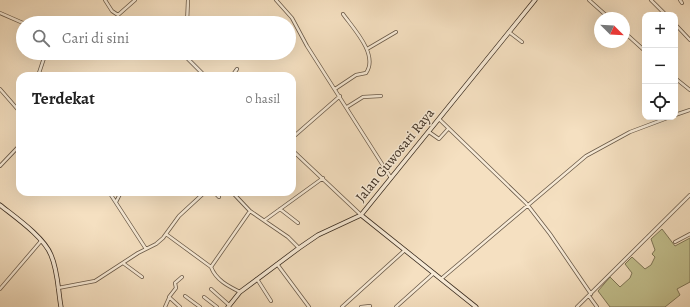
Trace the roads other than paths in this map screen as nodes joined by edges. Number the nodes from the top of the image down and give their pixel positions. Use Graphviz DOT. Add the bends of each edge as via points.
graph roads {
  1 [pos="105,0"];
  2 [pos="135,0"];
  3 [pos="188,0"];
  4 [pos="276,0"];
  5 [pos="535,0"];
  6 [pos="589,0"];
  7 [pos="652,0"];
  8 [pos="602,12"];
  9 [pos="663,12"];
  10 [pos="0,13"];
  11 [pos="343,14"];
  12 [pos="187,16"];
  13 [pos="290,16"];
  14 [pos="16,20"];
  15 [pos="296,25"];
  16 [pos="678,27"];
  17 [pos="396,32"];
  18 [pos="509,32"];
  19 [pos="630,37"];
  20 [pos="690,40"];
  21 [pos="522,42"];
  22 [pos="642,48"];
  23 [pos="367,49"];
  24 [pos="44,60"];
  25 [pos="189,60"];
  26 [pos="40,72"];
  27 [pos="201,72"];
  28 [pos="678,80"];
  29 [pos="0,89"];
  30 [pos="335,89"];
  31 [pos="690,90"];
  32 [pos="340,96"];
  33 [pos="381,96"];
  34 [pos="16,107"];
  35 [pos="347,108"];
  36 [pos="690,110"];
  37 [pos="678,114"];
  38 [pos="439,119"];
  39 [pos="662,120"];
  40 [pos="448,129"];
  41 [pos="429,132"];
  42 [pos="296,134"];
  43 [pos="16,149"];
  44 [pos="296,154"];
  45 [pos="0,166"];
  46 [pos="323,178"];
  47 [pos="392,178"];
  48 [pos="690,195"];
  49 [pos="112,196"];
  50 [pos="119,196"];
  51 [pos="200,196"];
  52 [pos="236,196"];
  53 [pos="116,202"];
  54 [pos="0,205"];
  55 [pos="528,206"];
  56 [pos="280,209"];
  57 [pos="250,212"];
  58 [pos="361,214"];
  59 [pos="265,220"];
  60 [pos="298,223"];
  61 [pos="166,234"];
  62 [pos="690,234"];
  63 [pos="41,241"];
  64 [pos="676,242"];
  65 [pos="299,248"];
  66 [pos="146,249"];
  67 [pos="405,250"];
  68 [pos="123,263"];
  69 [pos="277,264"];
  70 [pos="211,267"];
  71 [pos="434,273"];
  72 [pos="142,277"];
  73 [pos="182,278"];
  74 [pos="257,279"];
  75 [pos="441,279"];
  76 [pos="58,288"];
  77 [pos="0,289"];
  78 [pos="211,289"];
  79 [pos="240,292"];
  80 [pos="590,295"];
  81 [pos="185,296"];
  82 [pos="204,297"];
  83 [pos="169,298"];
  84 [pos="271,301"];
  85 [pos="228,306"];
  86 [pos="370,306"];
  87 [pos="61,307"];
  88 [pos="165,307"];
  89 [pos="180,307"];
  90 [pos="200,307"];
  91 [pos="217,307"];
  92 [pos="309,307"];
  93 [pos="342,307"];
  94 [pos="361,307"];
  95 [pos="396,307"];
  96 [pos="476,307"];
  97 [pos="577,307"];
  98 [pos="597,307"];
  1 -- 2 [label="street" via="118,15"];
  3 -- 12 [label="street"];
  4 -- 13 [label="street"];
  5 -- 18 [label="street, Jalan Guwosari Raya"];
  6 -- 8 [label="street"];
  7 -- 9 [label="street"];
  10 -- 14 [label="street"];
  11 -- 23 [label="street"];
  15 -- 30 [label="street"];
  16 -- 20 [label="street"];
  17 -- 23 [label="street"];
  18 -- 21 [label="street"];
  18 -- 38 [label="street, Jalan Guwosari Raya"];
  19 -- 22 [label="street"];
  23 -- 30 [label="street" via="368,71 356,75"];
  24 -- 26 [label="street"];
  25 -- 27 [label="street"];
  28 -- 31 [label="street"];
  29 -- 34 [label="street"];
  30 -- 32 [label="street"];
  32 -- 35 [label="street"];
  32 -- 42 [label="street"];
  33 -- 35 [label="street" via="362,98"];
  35 -- 47 [label="street"];
  36 -- 37 [label="street"];
  38 -- 40 [label="street"];
  38 -- 41 [label="street, Jalan Guwosari Raya"];
  39 -- 55 [label="street" via="630,132 588,155"];
  40 -- 41 [label="street" via="439,139"];
  40 -- 55 [label="street"];
  41 -- 47 [label="street, Jalan Guwosari Raya"];
  43 -- 45 [label="street"];
  44 -- 46 [label="street"];
  46 -- 56 [label="street"];
  46 -- 58 [label="street"];
  47 -- 58 [label="street, Jalan Guwosari Raya"];
  48 -- 80 [label="street"];
  49 -- 53 [label="street"];
  50 -- 53 [label="street"];
  51 -- 61 [label="street" via="179,216"];
  52 -- 57 [label="street"];
  53 -- 66 [label="street"];
  54 -- 63 [label="street"];
  55 -- 75 [label="street"];
  55 -- 80 [label="street" via="550,234"];
  56 -- 59 [label="street"];
  56 -- 60 [label="street"];
  57 -- 59 [label="street"];
  57 -- 70 [label="street"];
  58 -- 65 [label="street, Jalan Guwosari Raya"];
  58 -- 67 [label="street"];
  59 -- 65 [label="street"];
  61 -- 66 [label="street"];
  61 -- 70 [label="street"];
  62 -- 64 [label="street"];
  63 -- 76 [label="street" via="51,254"];
  63 -- 77 [label="street"];
  65 -- 69 [label="street, Jalan Guwosari Raya"];
  66 -- 68 [label="street"];
  67 -- 71 [label="street"];
  67 -- 93 [label="street"];
  68 -- 72 [label="street"];
  68 -- 76 [label="street" via="95,281"];
  69 -- 74 [label="street, Jalan Guwosari Raya"];
  69 -- 92 [label="street"];
  70 -- 79 [label="street" via="216,277"];
  71 -- 75 [label="street"];
  71 -- 95 [label="street"];
  73 -- 83 [label="street" via="175,283 176,288"];
  74 -- 79 [label="street, Jalan Guwosari Raya"];
  74 -- 84 [label="street"];
  75 -- 96 [label="street"];
  76 -- 87 [label="street"];
  78 -- 85 [label="street"];
  79 -- 85 [label="street, Jalan Guwosari Raya"];
  80 -- 97 [label="street"];
  80 -- 98 [label="street"];
  81 -- 90 [label="street"];
  82 -- 91 [label="street"];
  83 -- 88 [label="street"];
  83 -- 89 [label="street"];
  86 -- 94 [label="street"];
}
